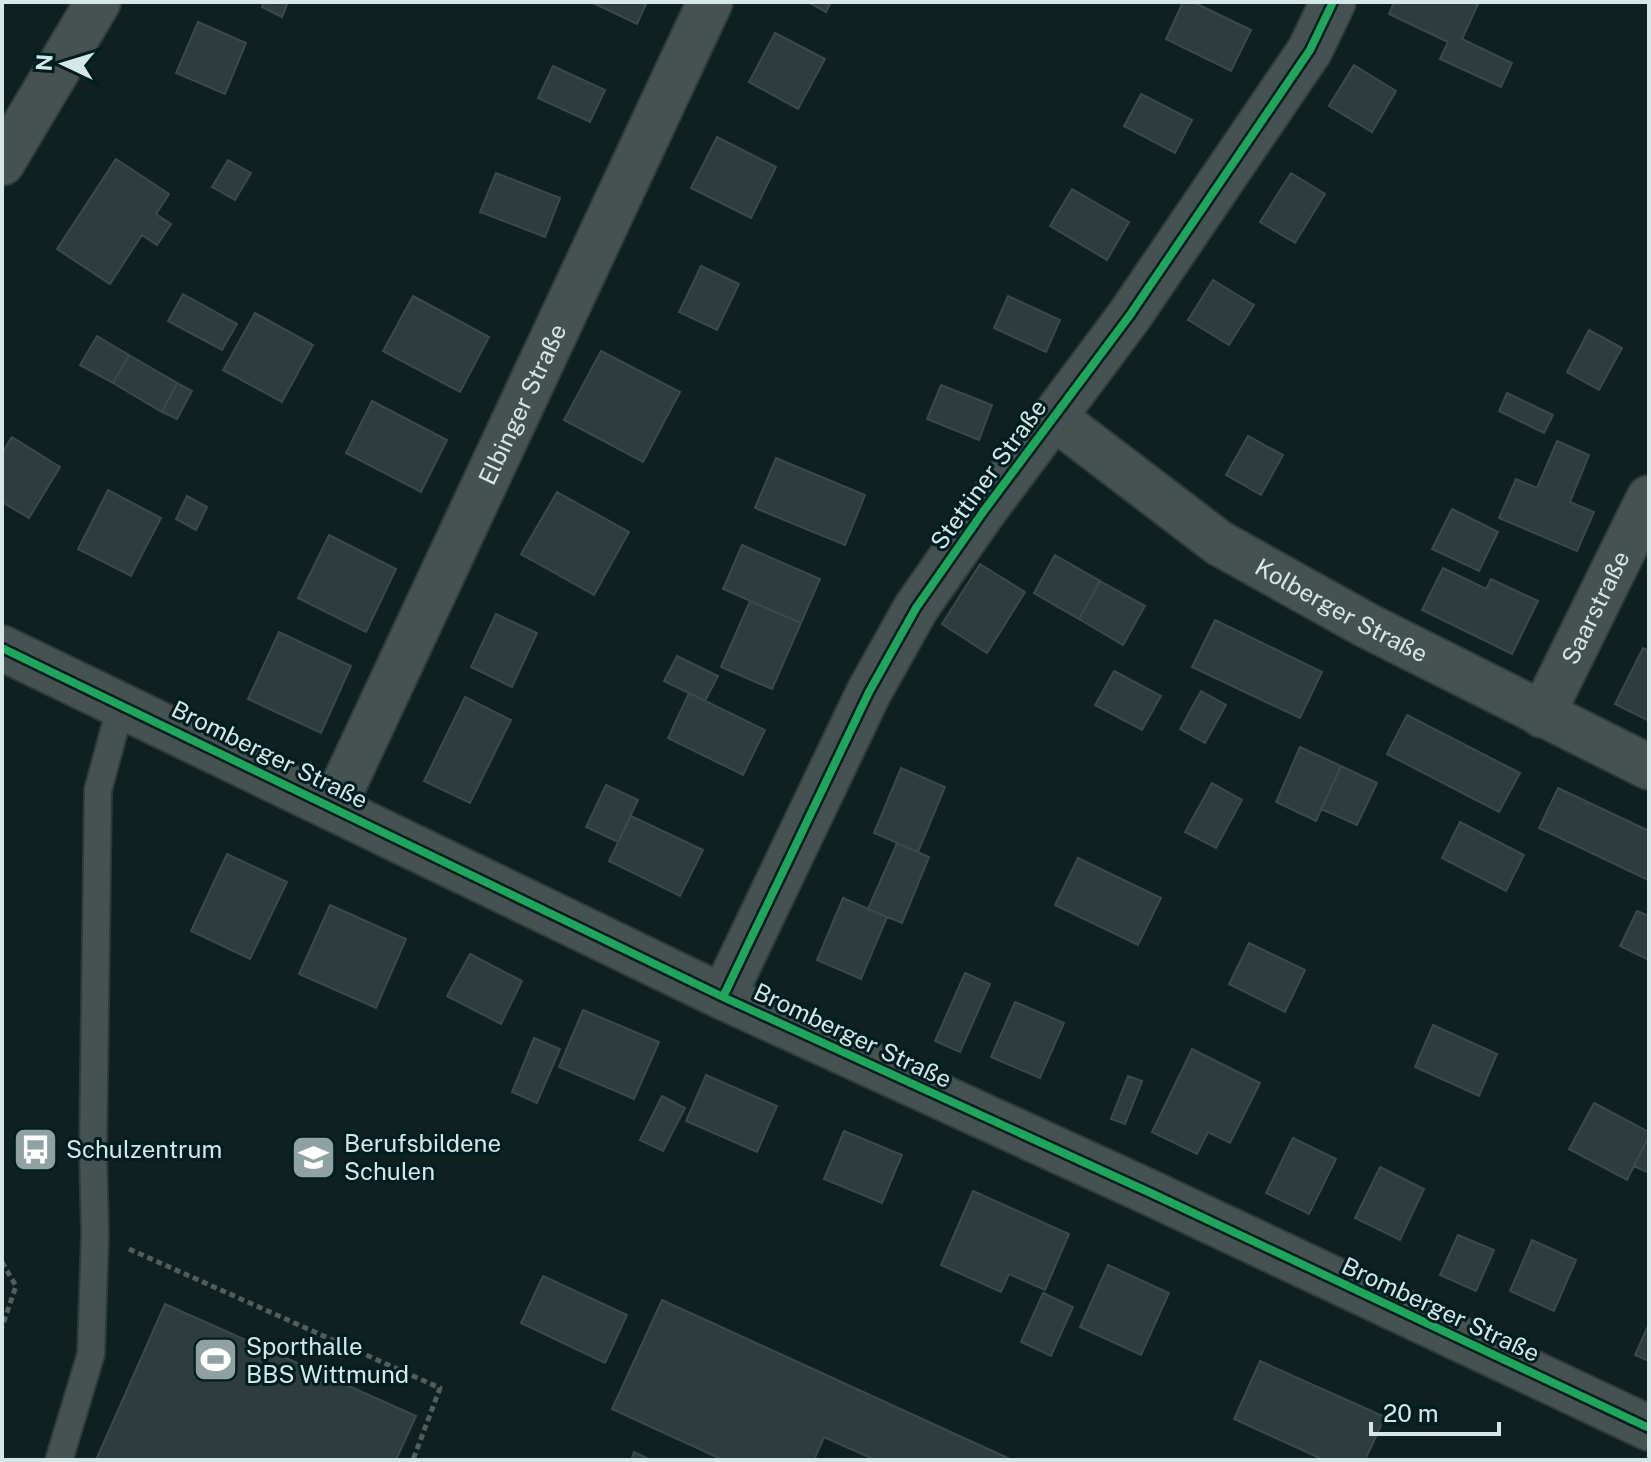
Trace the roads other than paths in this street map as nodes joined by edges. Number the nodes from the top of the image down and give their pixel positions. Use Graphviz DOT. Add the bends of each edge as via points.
graph roads {
  1 [pos="98,2"];
  2 [pos="710,2"];
  3 [pos="1333,2"];
  4 [pos="2,163"];
  5 [pos="1055,418"];
  6 [pos="1649,498"];
  7 [pos="2,648"];
  8 [pos="121,705"];
  9 [pos="1542,715"];
  10 [pos="1649,767"];
  11 [pos="333,808"];
  12 [pos="723,997"];
  13 [pos="1649,1428"];
  14 [pos="59,1460"];
  1 -- 4 [label="street"];
  2 -- 11 [label="street, Elbinger Straße"];
  3 -- 5 [label="street, Stettiner Straße" via="1310,50"];
  5 -- 9 [label="street, Kolberger Straße" via="1219,543"];
  5 -- 12 [label="street, Stettiner Straße" via="916,608 869,692"];
  6 -- 9 [label="street, Saarstraße"];
  7 -- 8 [label="street, Bromberger Straße"];
  8 -- 11 [label="street, Bromberger Straße"];
  8 -- 14 [label="lane" via="98,790 91,1354"];
  9 -- 10 [label="street, Kolberger Straße"];
  11 -- 12 [label="street, Bromberger Straße"];
  12 -- 13 [label="street, Bromberger Straße"];
}
